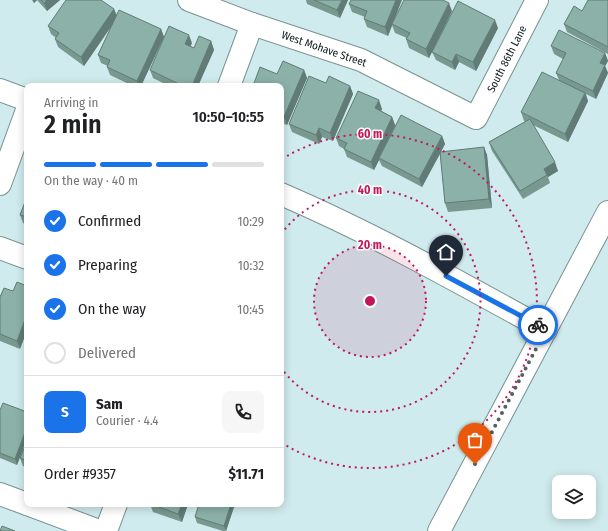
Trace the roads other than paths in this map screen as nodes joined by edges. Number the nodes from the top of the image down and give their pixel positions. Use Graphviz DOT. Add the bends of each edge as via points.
graph roads {
  1 [pos="189,0"];
  2 [pos="537,0"];
  3 [pos="252,24"];
  4 [pos="230,83"];
  5 [pos="0,90"];
  6 [pos="24,99"];
  7 [pos="24,118"];
  8 [pos="476,118"];
  9 [pos="0,184"];
  10 [pos="284,195"];
  11 [pos="608,212"];
  12 [pos="0,248"];
  13 [pos="24,257"];
  14 [pos="546,330"];
  15 [pos="0,494"];
  16 [pos="24,503"];
  17 [pos="35,507"];
  18 [pos="115,507"];
  19 [pos="99,531"];
  20 [pos="106,531"];
  21 [pos="439,531"];
  1 -- 3 [label="street, West Mohave Street"];
  2 -- 8 [label="street, South 86th Lane"];
  3 -- 4 [label="street"];
  3 -- 8 [label="street, West Mohave Street" via="361,60"];
  5 -- 6 [label="street"];
  7 -- 9 [label="street"];
  10 -- 14 [label="street" via="362,232"];
  11 -- 14 [label="street"];
  12 -- 13 [label="street"];
  14 -- 21 [label="street"];
  15 -- 16 [label="street"];
  17 -- 19 [label="street"];
  18 -- 20 [label="street"];
}
